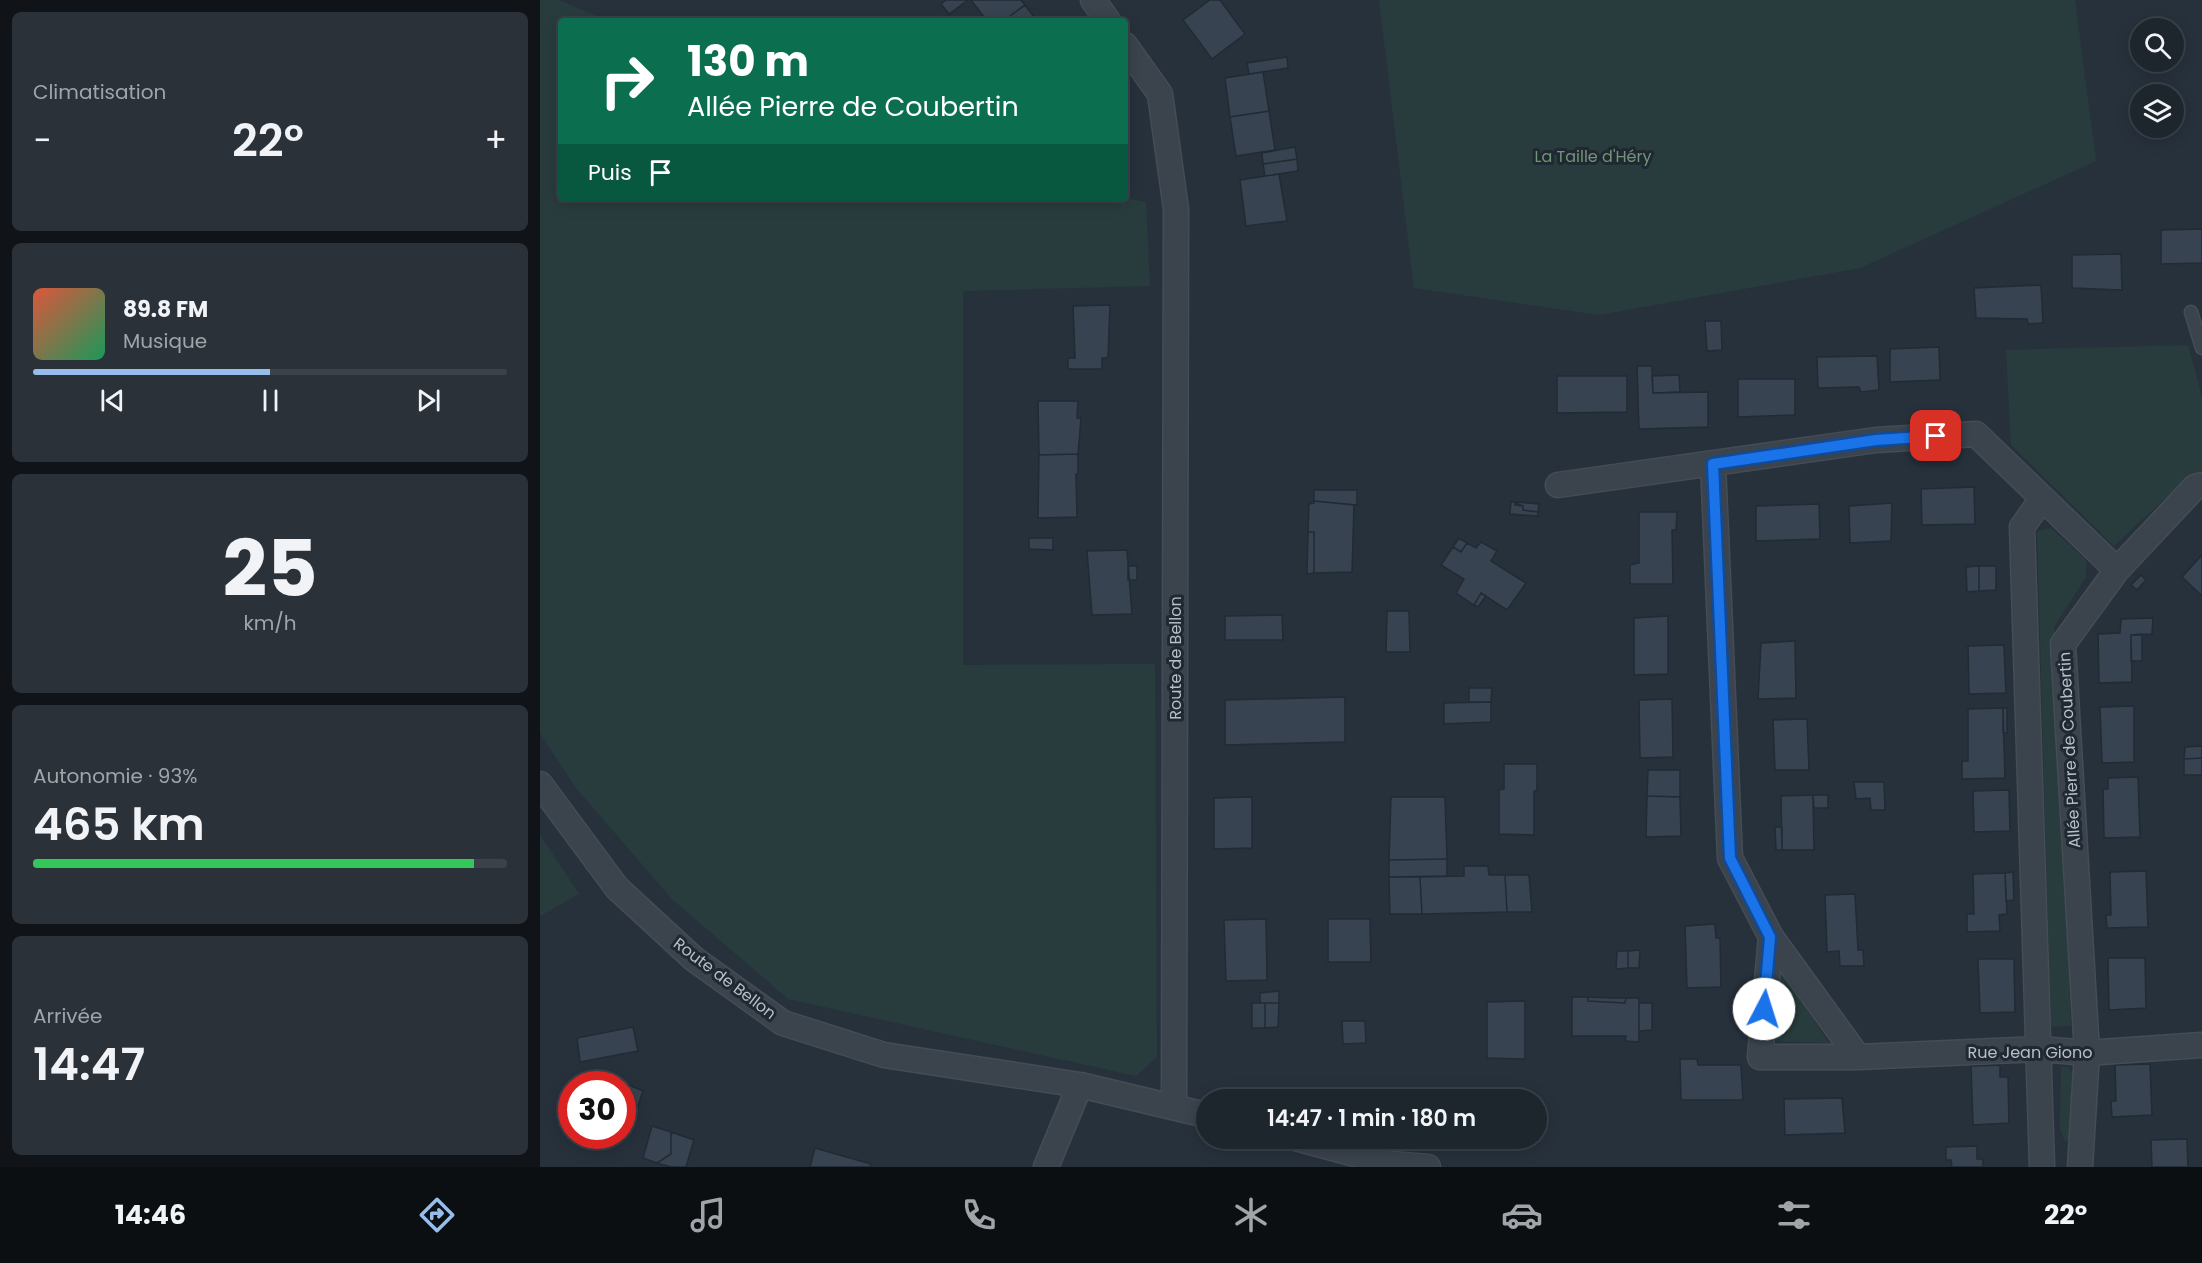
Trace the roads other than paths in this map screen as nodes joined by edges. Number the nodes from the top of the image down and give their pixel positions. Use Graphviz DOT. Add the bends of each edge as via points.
graph roads {
  1 [pos="1093,0"];
  2 [pos="1106,18"];
  3 [pos="1128,49"];
  4 [pos="2191,312"];
  5 [pos="2202,348"];
  6 [pos="1713,464"];
  7 [pos="1558,485"];
  8 [pos="2202,485"];
  9 [pos="2042,499"];
  10 [pos="2116,570"];
  11 [pos="540,784"];
  12 [pos="1770,937"];
  13 [pos="2202,1045"];
  14 [pos="2040,1049"];
  15 [pos="2087,1053"];
  16 [pos="1858,1057"];
  17 [pos="1080,1085"];
  18 [pos="1174,1107"];
  19 [pos="1196,1112"];
  20 [pos="1336,1149"];
  21 [pos="1046,1167"];
  22 [pos="1428,1167"];
  23 [pos="2042,1167"];
  24 [pos="2080,1167"];
  1 -- 2 [label="street"];
  3 -- 18 [label="street, Route de Bellon" via="1160,94 1176,208"];
  4 -- 5 [label="lane"];
  6 -- 7 [label="street"];
  6 -- 9 [label="street" via="1876,440 1976,434"];
  6 -- 12 [label="street" via="1730,858"];
  8 -- 10 [label="street, Allée Pierre de Coubertin" via="2195,487"];
  9 -- 10 [label="street"];
  9 -- 14 [label="street" via="2022,527"];
  10 -- 15 [label="street, Allée Pierre de Coubertin" via="2063,644"];
  11 -- 17 [label="street, Route de Bellon" via="617,888 694,959 783,1023 884,1055"];
  12 -- 16 [label="street"];
  12 -- 16 [label="street, Rue Jean Giono" via="1760,1057"];
  13 -- 15 [label="street, Rue Jean Giono"];
  14 -- 15 [label="street, Rue Jean Giono"];
  14 -- 16 [label="street, Rue Jean Giono"];
  14 -- 23 [label="street"];
  15 -- 24 [label="street, Allée Pierre de Coubertin"];
  17 -- 18 [label="street, Route de Bellon"];
  17 -- 21 [label="street"];
  18 -- 19 [label="street, Route de Bellon"];
  20 -- 22 [label="street" via="1392,1164"];
}
